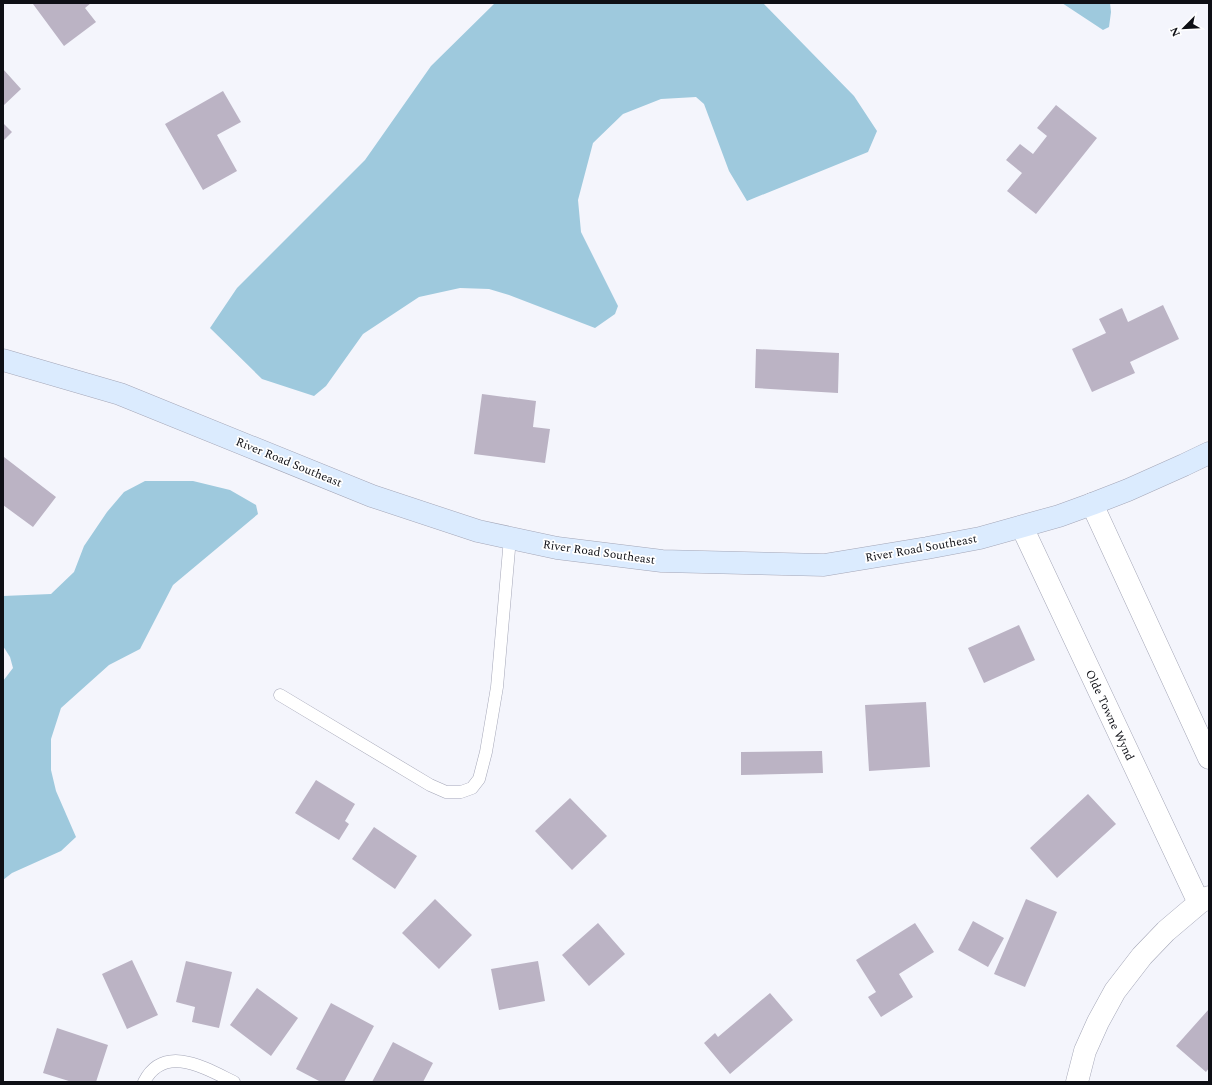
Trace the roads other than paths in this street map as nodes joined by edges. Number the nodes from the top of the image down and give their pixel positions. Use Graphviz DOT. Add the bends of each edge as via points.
graph roads {
  1 [pos="3,360"];
  2 [pos="1209,453"];
  3 [pos="1092,504"];
  4 [pos="1022,527"];
  5 [pos="510,538"];
  6 [pos="280,695"];
  7 [pos="1209,758"];
  8 [pos="1204,900"];
  9 [pos="144,1082"];
  10 [pos="234,1082"];
  11 [pos="1077,1082"];
  1 -- 5 [label="main road, River Road Southeast" via="120,394 372,496 478,531"];
  2 -- 3 [label="main road, River Road Southeast"];
  3 -- 4 [label="main road, River Road Southeast"];
  3 -- 7 [label="street"];
  4 -- 5 [label="main road, River Road Southeast" via="980,538 824,565 662,561 557,548"];
  4 -- 8 [label="street, Olde Towne Wynd"];
  5 -- 6 [label="lane" via="497,687 486,752 479,779 472,788 461,792 446,792 430,785"];
  8 -- 11 [label="street" via="1166,931 1142,956 1116,991 1085,1051"];
  9 -- 10 [label="lane" via="149,1073 160,1065 173,1061 187,1062"];
}
